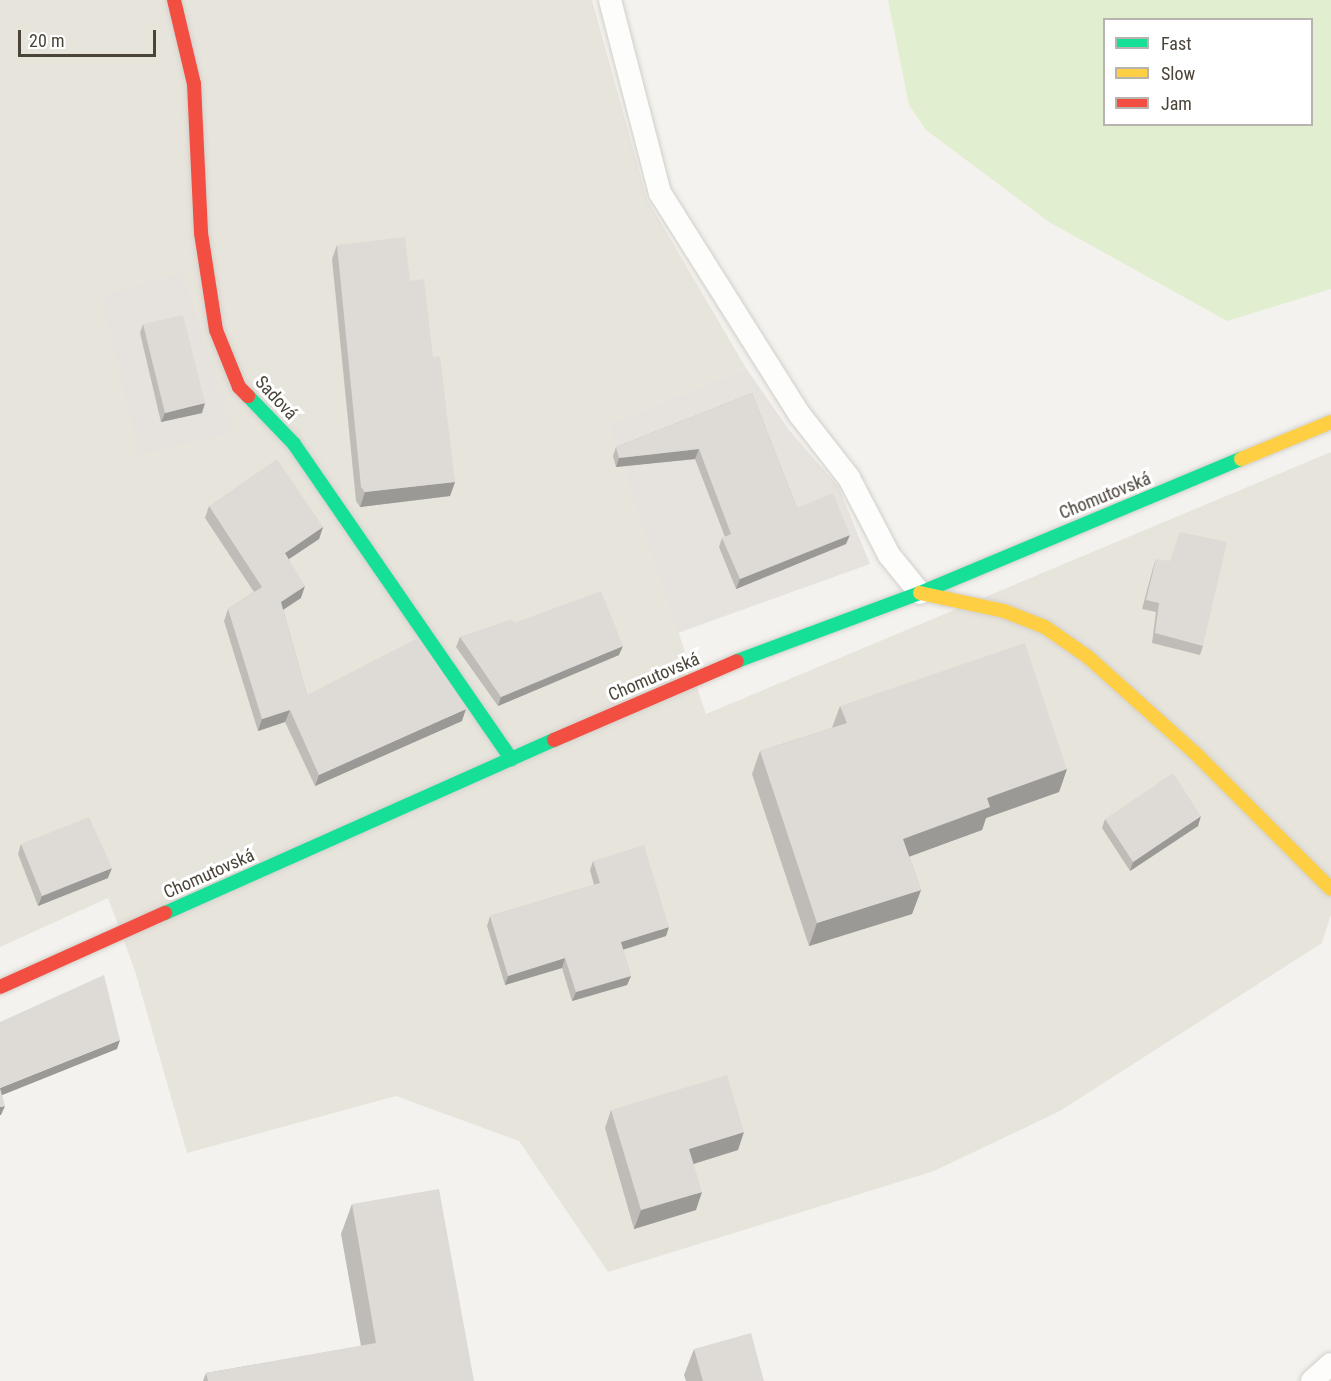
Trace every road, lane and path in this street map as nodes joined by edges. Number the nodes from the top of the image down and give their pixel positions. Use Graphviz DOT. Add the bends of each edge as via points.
graph roads {
  1 [pos="174,0"];
  2 [pos="610,0"];
  3 [pos="1331,422"];
  4 [pos="920,593"];
  5 [pos="511,759"];
  6 [pos="1331,889"];
  7 [pos="0,987"];
  8 [pos="1331,1364"];
  9 [pos="1312,1381"];
  1 -- 5 [label="main road, Sadová" via="194,84 201,233 216,330 239,387 294,444"];
  2 -- 4 [label="lane" via="660,193 800,415 849,478 889,555"];
  3 -- 4 [label="main road, Chomutovská"];
  4 -- 5 [label="main road, Chomutovská" via="785,641"];
  4 -- 6 [label="main road" via="1004,611 1045,627 1088,657 1195,753"];
  5 -- 7 [label="main road, Chomutovská"];
  8 -- 9 [label="lane"];
}
